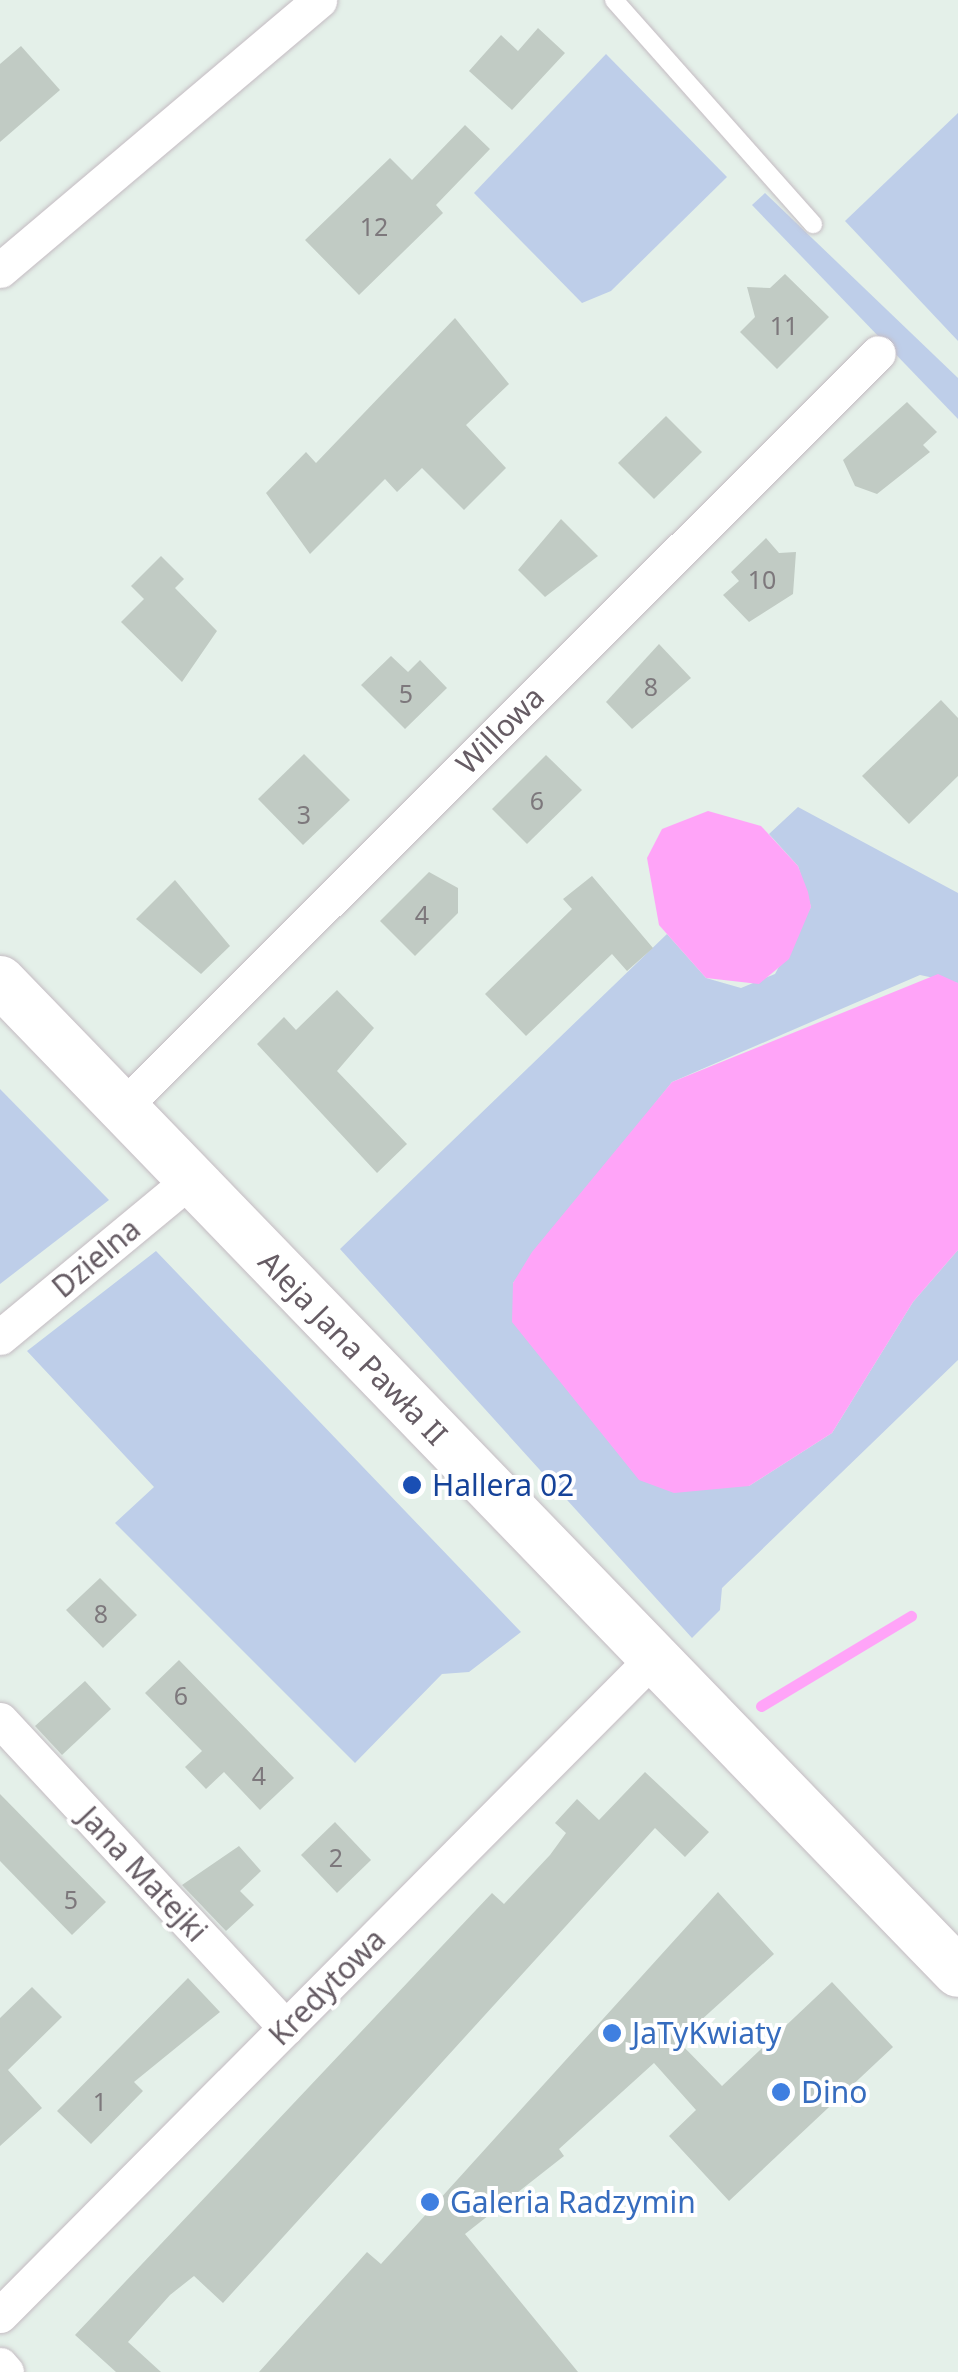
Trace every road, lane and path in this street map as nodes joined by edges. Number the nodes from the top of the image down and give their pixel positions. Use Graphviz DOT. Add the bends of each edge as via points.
graph roads {
  1 [pos="319,0"];
  2 [pos="614,0"];
  3 [pos="812,224"];
  4 [pos="0,270"];
  5 [pos="878,352"];
  6 [pos="0,981"];
  7 [pos="122,1108"];
  8 [pos="191,1178"];
  9 [pos="0,1336"];
  10 [pos="653,1658"];
  11 [pos="0,1720"];
  12 [pos="958,1972"];
  13 [pos="286,2028"];
  14 [pos="0,2315"];
  15 [pos="0,2366"];
  16 [pos="6,2372"];
  1 -- 4 [label="street"];
  2 -- 3 [label="lane"];
  5 -- 7 [label="street, Willowa"];
  6 -- 7 [label="street, Aleja Jana Pawła II"];
  7 -- 8 [label="street, Aleja Jana Pawła II"];
  8 -- 9 [label="street, Dzielna"];
  8 -- 10 [label="street, Aleja Jana Pawła II"];
  10 -- 12 [label="street, Aleja Jana Pawła II"];
  10 -- 13 [label="street, Kredytowa"];
  11 -- 13 [label="street, Jana Matejki"];
  13 -- 14 [label="street, Kredytowa"];
  15 -- 16 [label="street"];
}
